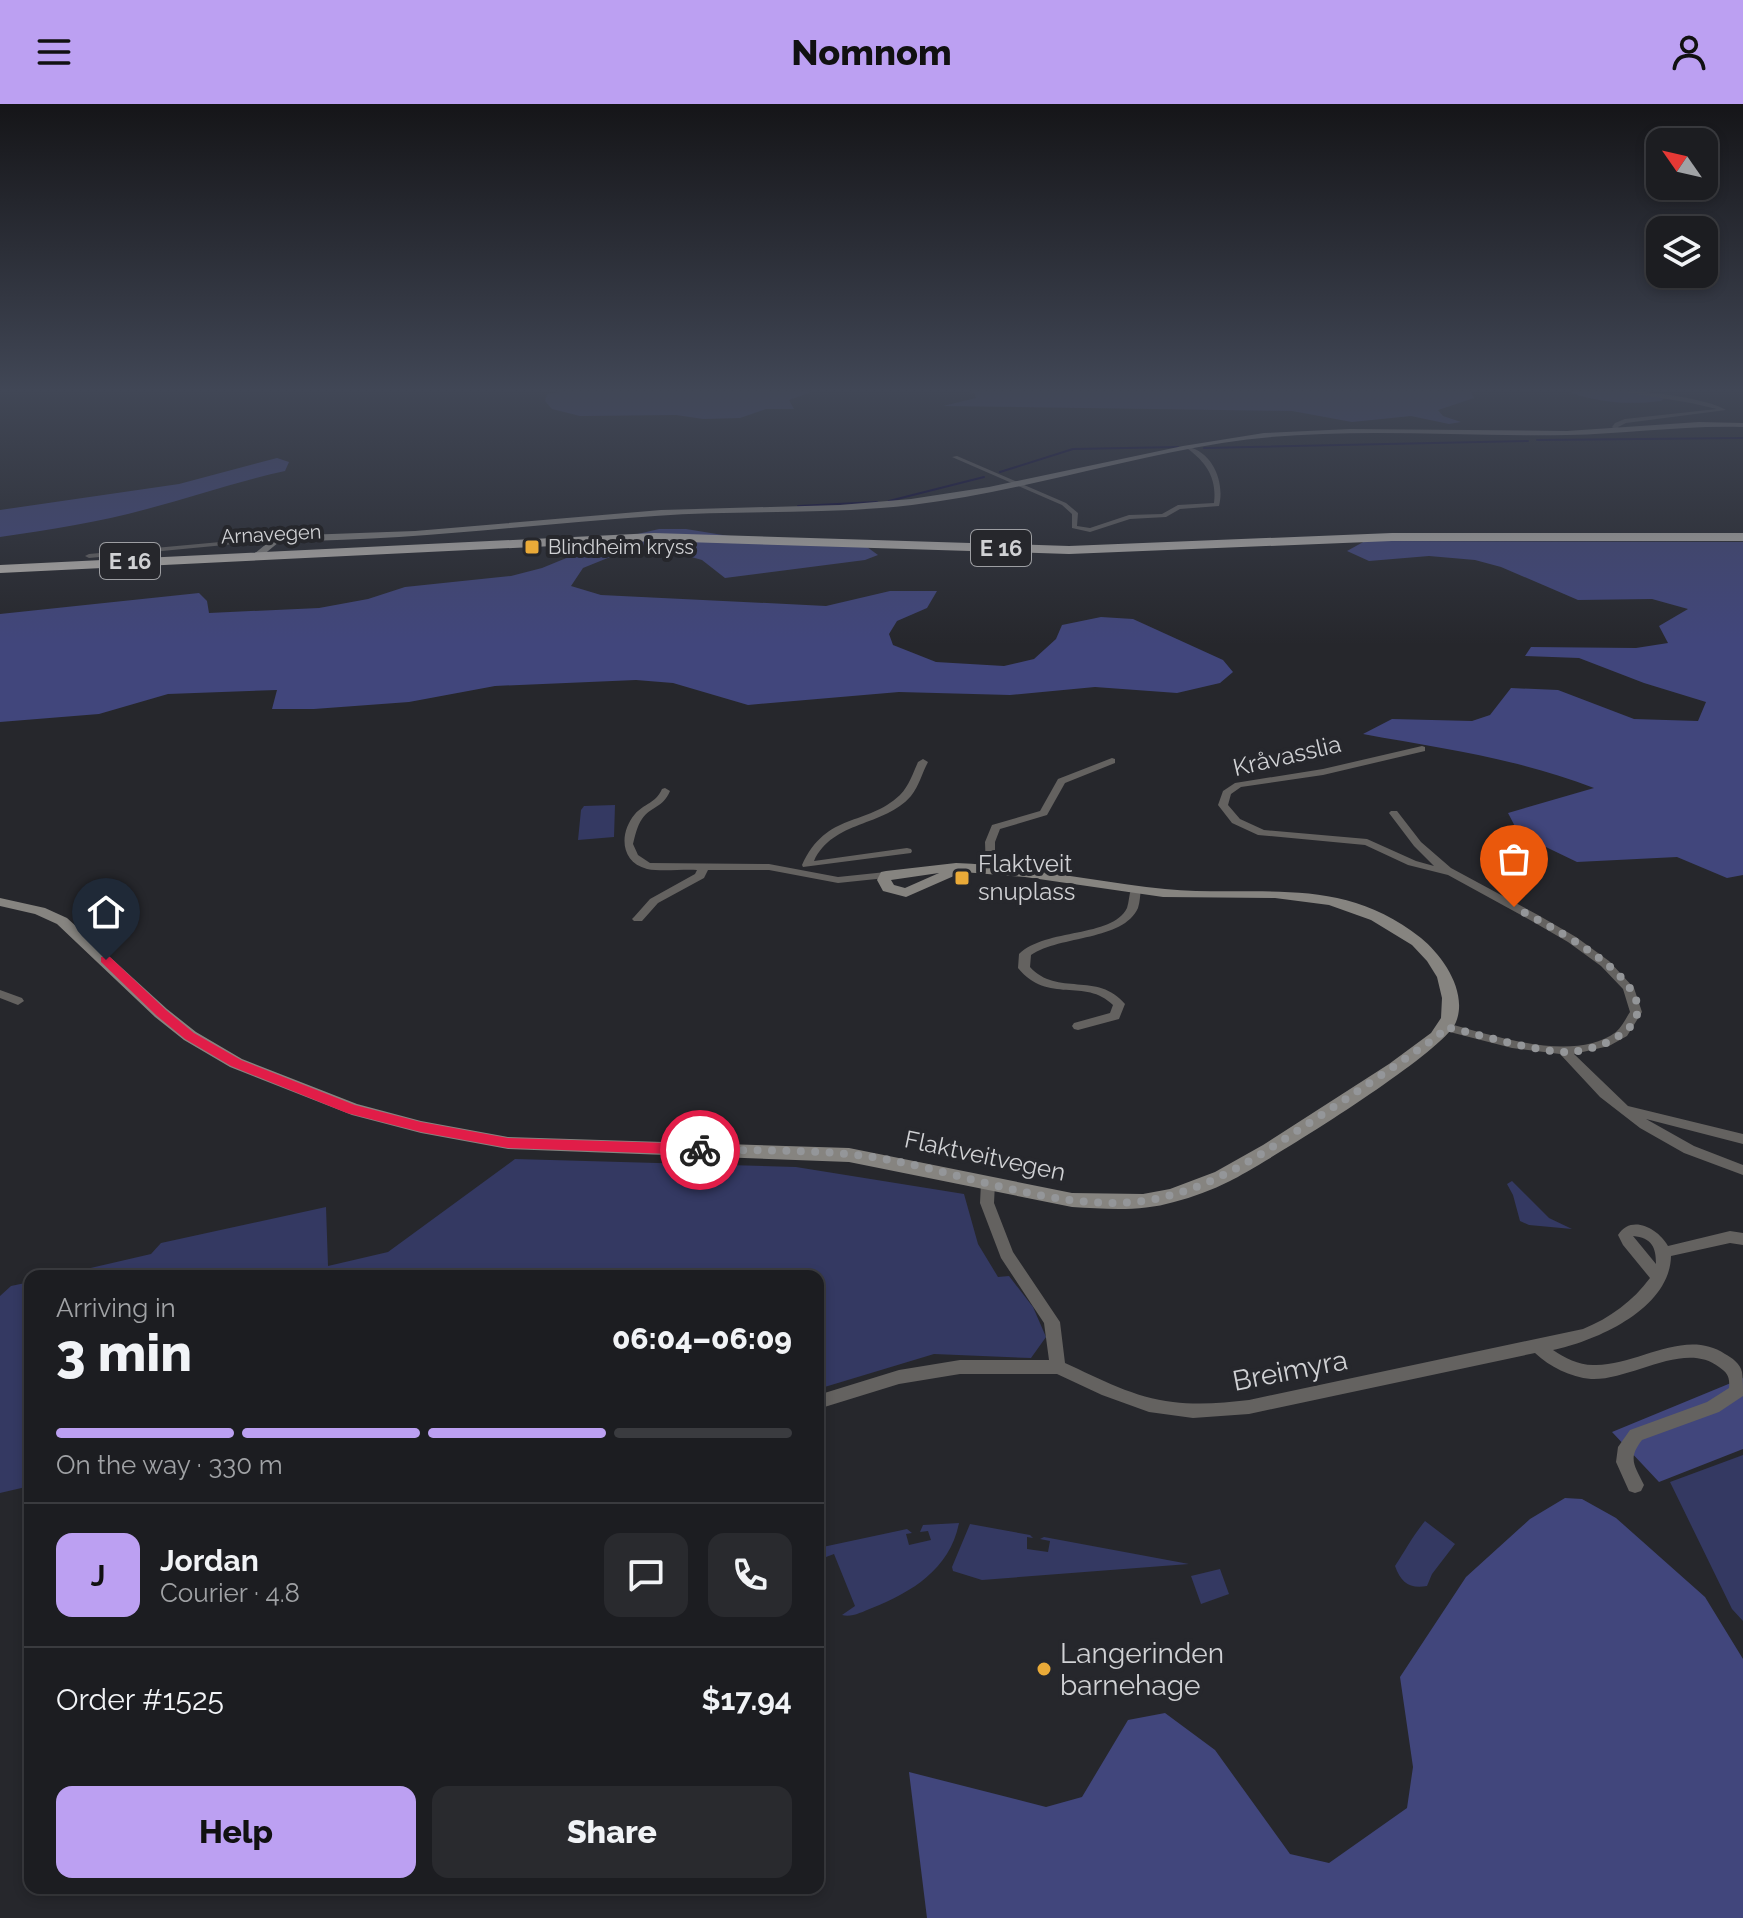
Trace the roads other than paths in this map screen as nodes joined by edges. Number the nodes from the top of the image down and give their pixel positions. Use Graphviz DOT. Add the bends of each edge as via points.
graph roads {
  1 [pos="1000,476"];
  2 [pos="1054,476"];
  3 [pos="1216,476"];
  4 [pos="1018,483"];
  5 [pos="1743,537"];
  6 [pos="276,539"];
  7 [pos="259,554"];
  8 [pos="89,556"];
  9 [pos="0,569"];
  10 [pos="1422,749"];
  11 [pos="1112,761"];
  12 [pos="923,762"];
  13 [pos="665,791"];
  14 [pos="1394,813"];
  15 [pos="907,851"];
  16 [pos="703,868"];
  17 [pos="960,868"];
  18 [pos="805,869"];
  19 [pos="990,869"];
  20 [pos="1450,872"];
  21 [pos="886,875"];
  22 [pos="1136,889"];
  23 [pos="0,902"];
  24 [pos="638,919"];
  25 [pos="0,994"];
  26 [pos="18,1001"];
  27 [pos="1078,1026"];
  28 [pos="1446,1027"];
  29 [pos="1565,1052"];
  30 [pos="1621,1109"];
  31 [pos="1743,1139"];
  32 [pos="1743,1170"];
  33 [pos="988,1183"];
  34 [pos="1743,1239"];
  35 [pos="1665,1252"];
  36 [pos="1658,1277"];
  37 [pos="1538,1346"];
  38 [pos="1058,1367"];
  39 [pos="824,1400"];
  40 [pos="1635,1485"];
  1 -- 4 [label="street"];
  2 -- 4 [label="street"];
  3 -- 4 [label="street" via="1214,507 1178,507 1164,516 1129,517 1080,530 1073,525 1075,513 1069,507"];
  4 -- 6 [label="street" via="900,503"];
  5 -- 7 [label="highway, Arnavegen / E 16" via="1370,537 1069,550 654,537"];
  6 -- 7 [label="street"];
  6 -- 8 [label="street"];
  7 -- 9 [label="highway, Arnavegen / E 16"];
  10 -- 20 [label="street, Kråvasslia" via="1238,785 1226,793 1223,805 1236,821 1262,833 1367,842 1412,863"];
  11 -- 19 [label="street" via="1061,781 1044,813 996,827"];
  12 -- 18 [label="street" via="906,795 840,829 810,854"];
  13 -- 16 [label="street" via="632,828 628,844 633,857 648,866"];
  14 -- 20 [label="street, Kråvasslia" via="1413,842"];
  15 -- 18 [label="street"];
  16 -- 18 [label="street"];
  16 -- 24 [label="street" via="700,876 654,901"];
  17 -- 19 [label="street"];
  17 -- 21 [label="street"];
  17 -- 21 [label="street" via="906,893 888,888"];
  18 -- 21 [label="street" via="838,880"];
  19 -- 22 [label="street"];
  20 -- 29 [label="street, Kråvasslia" via="1589,951 1633,992 1634,1023 1624,1033 1592,1048"];
  22 -- 27 [label="street" via="1131,912 1114,925 1045,943 1025,954 1024,968 1034,980 1096,989 1119,1004 1115,1016"];
  22 -- 28 [label="street" via="1194,897 1287,894 1368,914 1402,932 1442,972 1451,1005"];
  23 -- 33 [label="street, Flaktveitvegen" via="62,921 161,1013 213,1049 352,1109 508,1143 849,1155"];
  25 -- 26 [label="street"];
  28 -- 29 [label="street, Kråvasslia"];
  28 -- 33 [label="street, Flaktveitvegen" via="1257,1158 1211,1182 1166,1197 1097,1203"];
  29 -- 30 [label="street"];
  30 -- 31 [label="street"];
  30 -- 32 [label="street" via="1687,1151"];
  33 -- 38 [label="street" via="987,1203 1006,1254 1052,1322"];
  34 -- 35 [label="street" via="1730,1237"];
  35 -- 36 [label="street, Breimyra" via="1666,1265"];
  35 -- 36 [label="street" via="1647,1233 1629,1230 1625,1235"];
  36 -- 37 [label="street, Breimyra" via="1624,1315 1598,1330"];
  37 -- 38 [label="street, Breimyra" via="1210,1412 1144,1406"];
  37 -- 40 [label="street" via="1555,1362 1575,1370 1596,1372 1694,1351 1722,1358 1734,1370 1737,1392 1713,1407 1636,1435 1626,1447 1624,1462"];
  38 -- 39 [label="street, Breimyra" via="960,1367 899,1377"];
}
